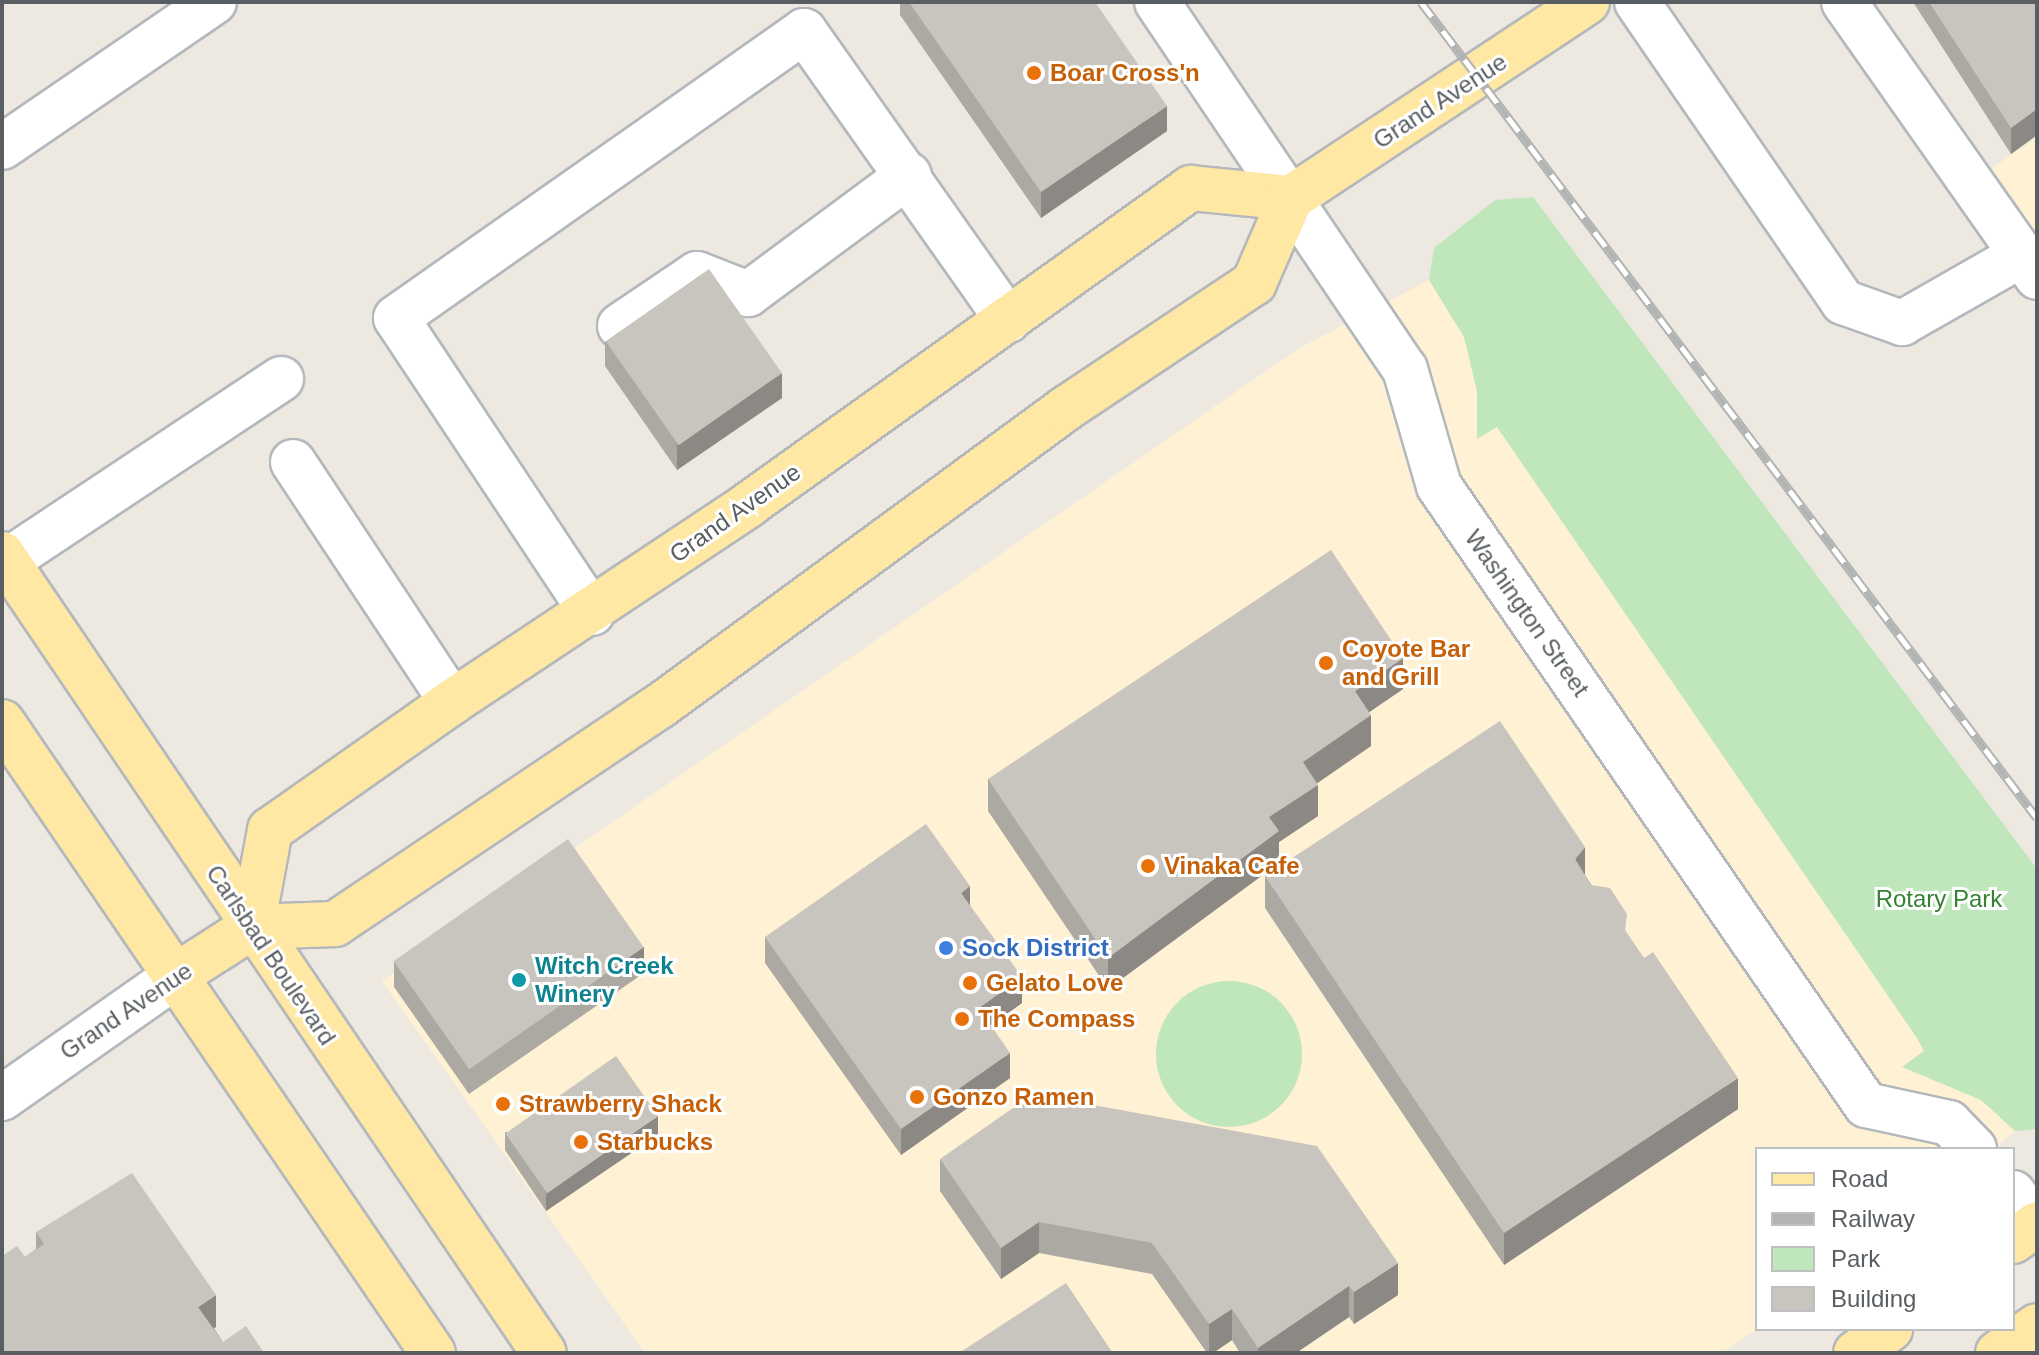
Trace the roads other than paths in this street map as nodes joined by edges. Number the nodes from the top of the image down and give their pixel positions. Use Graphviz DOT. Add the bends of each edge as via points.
graph roads {
  1 [pos="214,2"];
  2 [pos="1157,2"];
  3 [pos="1587,2"];
  4 [pos="1637,2"];
  5 [pos="1844,2"];
  6 [pos="806,17"];
  7 [pos="2,147"];
  8 [pos="909,175"];
  9 [pos="1291,198"];
  10 [pos="2029,266"];
  11 [pos="1008,320"];
  12 [pos="620,326"];
  13 [pos="281,379"];
  14 [pos="293,462"];
  15 [pos="4,558"];
  16 [pos="592,613"];
  17 [pos="452,702"];
  18 [pos="2,722"];
  19 [pos="252,927"];
  20 [pos="174,977"];
  21 [pos="2,1098"];
  22 [pos="1910,1134"];
  23 [pos="1972,1147"];
  24 [pos="2015,1196"];
  25 [pos="2037,1225"];
  26 [pos="2015,1240"];
  27 [pos="2037,1326"];
  28 [pos="1887,1331"];
  29 [pos="433,1353"];
  30 [pos="544,1353"];
  31 [pos="1856,1353"];
  32 [pos="1998,1353"];
  1 -- 7 [label="street"];
  2 -- 9 [label="street, Washington Street"];
  3 -- 9 [label="main road, Grand Avenue"];
  4 -- 10 [label="street" via="1843,302 1902,323"];
  5 -- 10 [label="street"];
  6 -- 8 [label="street"];
  6 -- 16 [label="street" via="396,318"];
  8 -- 11 [label="street"];
  8 -- 12 [label="street" via="748,294 697,274"];
  9 -- 11 [label="main road, Grand Avenue" via="1191,188"];
  9 -- 19 [label="main road" via="1254,283 1068,407 811,600 335,924"];
  9 -- 22 [label="street, Washington Street" via="1405,369 1439,486 1866,1105"];
  11 -- 16 [label="main road, Grand Avenue"];
  13 -- 15 [label="street"];
  14 -- 17 [label="street"];
  15 -- 19 [label="main road, Carlsbad Boulevard"];
  16 -- 17 [label="main road, Grand Avenue"];
  17 -- 19 [label="main road, Grand Avenue" via="270,830"];
  18 -- 20 [label="main road"];
  19 -- 20 [label="main road, Grand Avenue"];
  19 -- 30 [label="main road, Carlsbad Boulevard"];
  20 -- 21 [label="street, Grand Avenue"];
  20 -- 29 [label="main road"];
  22 -- 23 [label="street, Washington Street" via="1949,1123"];
  24 -- 25 [label="street"];
  25 -- 26 [label="main road"];
  27 -- 32 [label="main road"];
  28 -- 31 [label="main road"];
}
